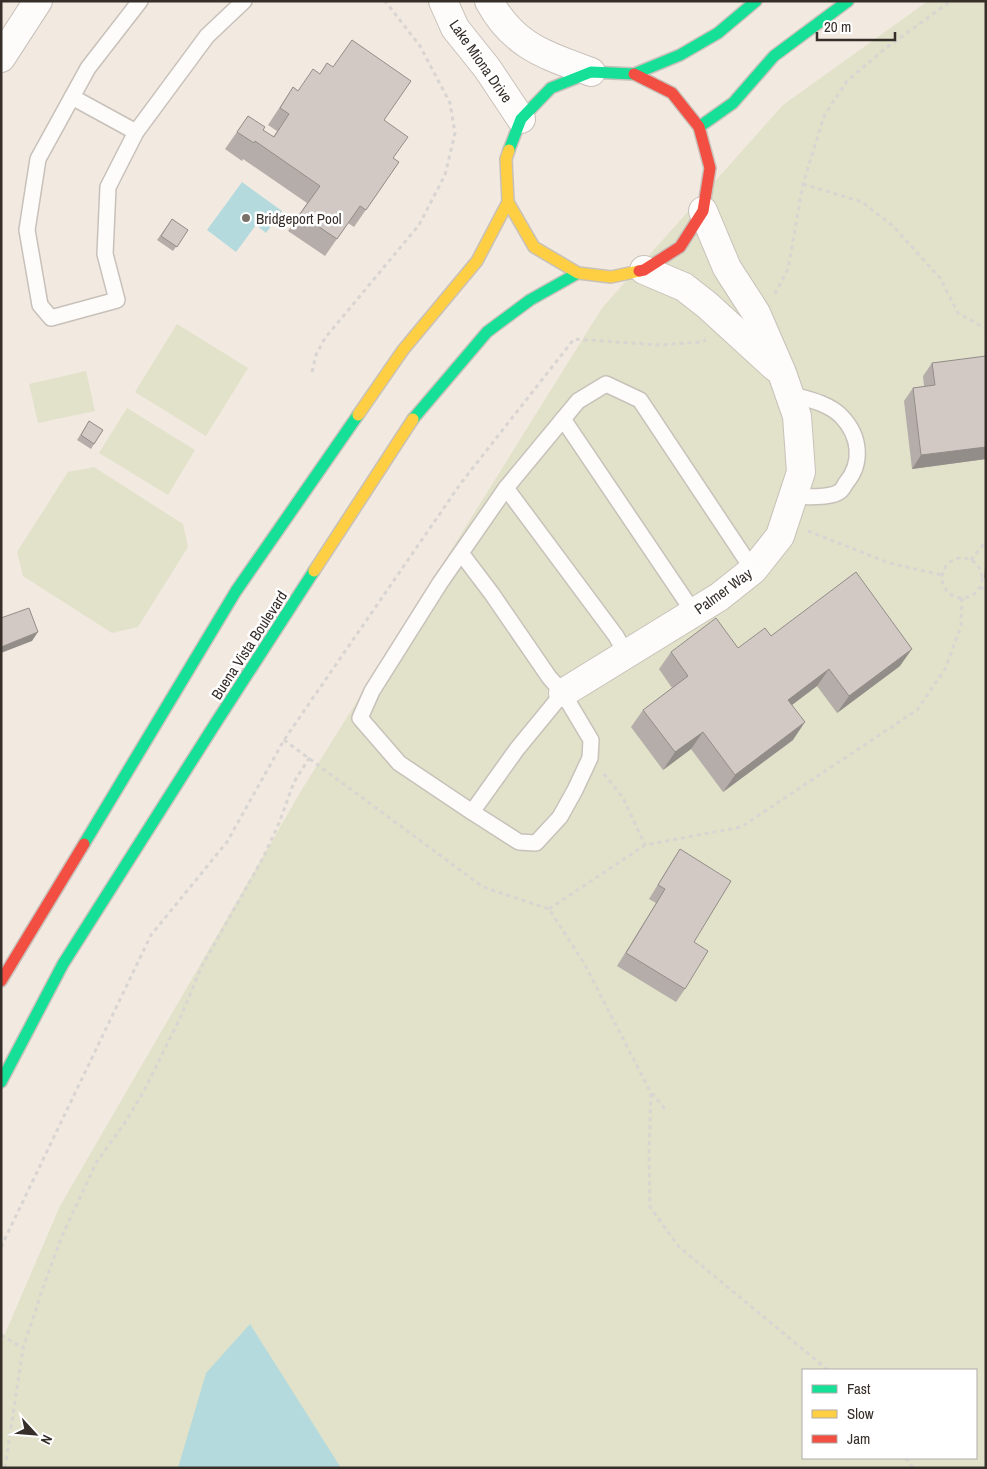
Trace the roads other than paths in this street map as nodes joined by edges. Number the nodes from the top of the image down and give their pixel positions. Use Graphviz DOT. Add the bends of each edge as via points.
graph roads {
  1 [pos="38,1"];
  2 [pos="140,1"];
  3 [pos="244,1"];
  4 [pos="443,1"];
  5 [pos="489,1"];
  6 [pos="756,1"];
  7 [pos="848,1"];
  8 [pos="1,58"];
  9 [pos="591,72"];
  10 [pos="634,74"];
  11 [pos="72,97"];
  12 [pos="521,119"];
  13 [pos="699,127"];
  14 [pos="136,132"];
  15 [pos="508,202"];
  16 [pos="703,211"];
  17 [pos="644,270"];
  18 [pos="578,273"];
  19 [pos="786,383"];
  20 [pos="563,419"];
  21 [pos="506,488"];
  22 [pos="789,508"];
  23 [pos="461,553"];
  24 [pos="753,570"];
  25 [pos="694,613"];
  26 [pos="626,654"];
  27 [pos="563,693"];
  28 [pos="472,812"];
  29 [pos="1,980"];
  30 [pos="1,1082"];
  1 -- 8 [label="street"];
  2 -- 11 [label="lane" via="88,68"];
  3 -- 14 [label="lane" via="207,36"];
  4 -- 12 [label="street, Lake Miona Drive" via="455,28"];
  5 -- 9 [label="street" via="505,25 538,52"];
  6 -- 10 [label="main road" via="718,33 680,55"];
  7 -- 13 [label="main road" via="774,56 733,103"];
  9 -- 10 [label="main road"];
  9 -- 12 [label="main road" via="551,88"];
  10 -- 13 [label="main road" via="672,94"];
  11 -- 14 [label="lane"];
  11 -- 14 [label="lane" via="38,159 27,230 40,305 51,318 117,300 105,254 108,186"];
  12 -- 15 [label="main road" via="506,159"];
  13 -- 16 [label="main road" via="710,168"];
  15 -- 18 [label="main road" via="534,247"];
  15 -- 29 [label="main road" via="477,260 403,350 236,591"];
  16 -- 17 [label="main road" via="680,247"];
  16 -- 19 [label="street, Palmer Way" via="727,268 756,313"];
  17 -- 18 [label="main road" via="611,277"];
  17 -- 19 [label="street, Palmer Way" via="684,287 707,305"];
  18 -- 30 [label="main road, Buena Vista Boulevard" via="530,300 487,332 414,418 63,964"];
  19 -- 22 [label="street, Palmer Way" via="797,416 801,472"];
  19 -- 22 [label="lane" via="841,416 856,438 858,457 851,478 839,492"];
  20 -- 21 [label="lane"];
  20 -- 24 [label="lane" via="578,401 606,384 640,400"];
  20 -- 25 [label="lane"];
  21 -- 23 [label="lane"];
  21 -- 26 [label="lane"];
  22 -- 24 [label="street, Palmer Way" via="780,536"];
  23 -- 27 [label="lane"];
  23 -- 28 [label="lane" via="372,691 360,718 399,762"];
  24 -- 25 [label="street, Palmer Way"];
  25 -- 26 [label="street, Palmer Way"];
  26 -- 27 [label="street, Palmer Way"];
  27 -- 28 [label="lane" via="517,749"];
  27 -- 28 [label="lane" via="591,740 590,758 560,817 536,842 519,842"];
}
